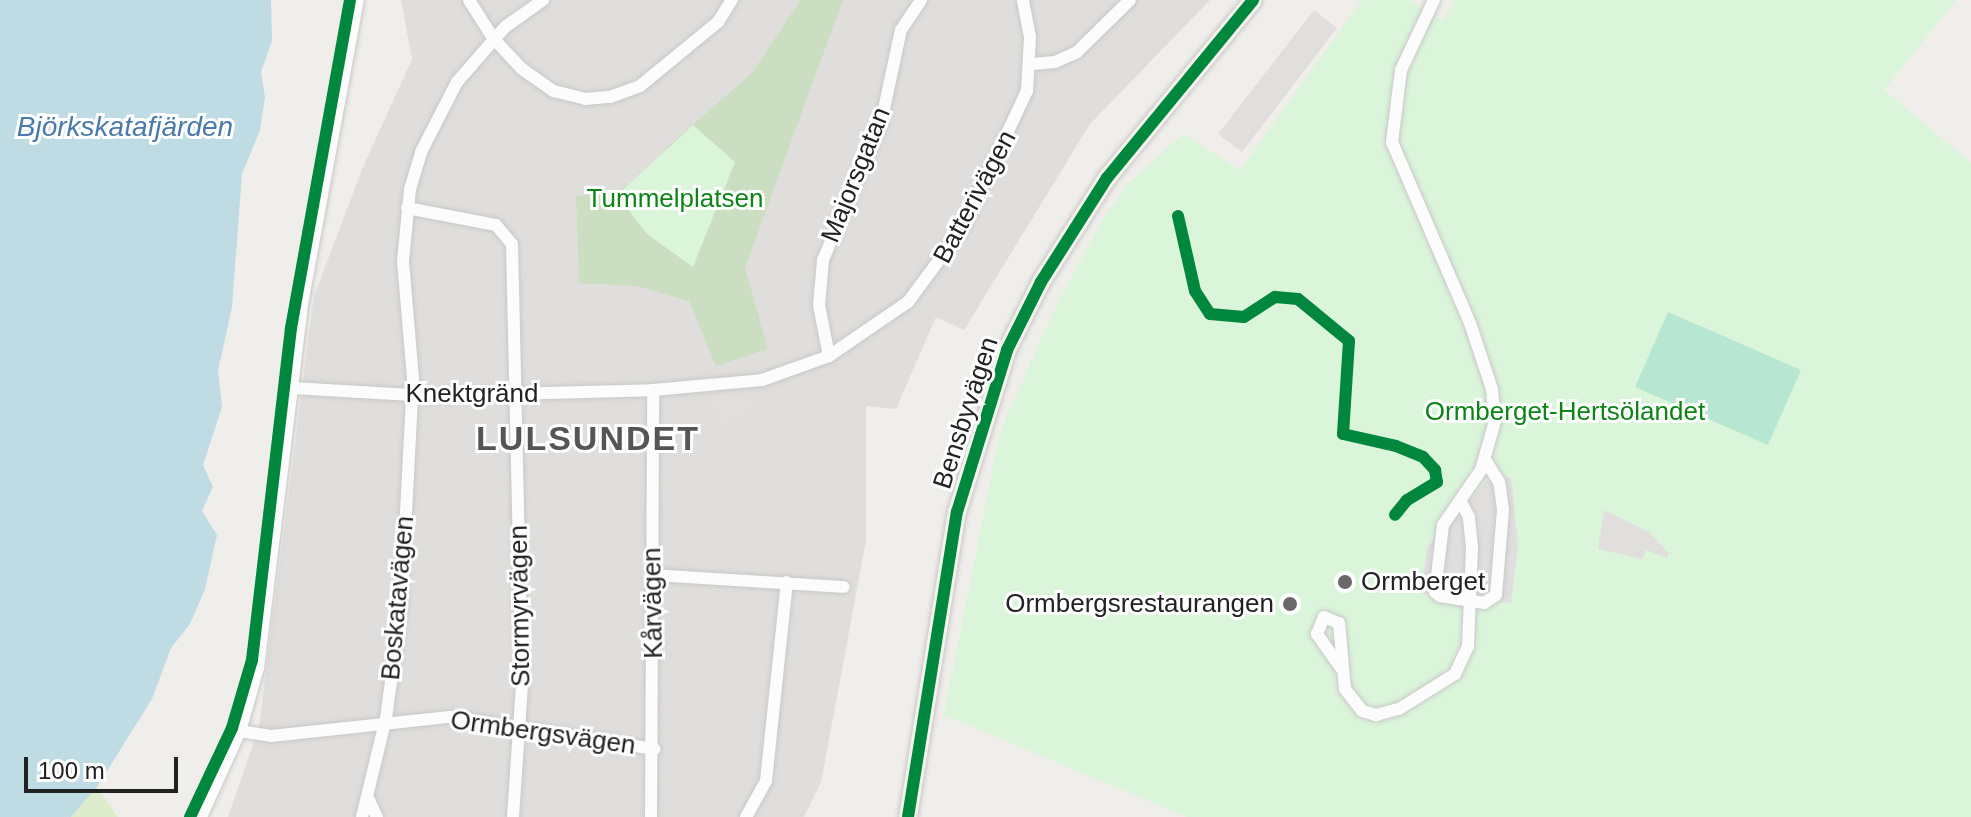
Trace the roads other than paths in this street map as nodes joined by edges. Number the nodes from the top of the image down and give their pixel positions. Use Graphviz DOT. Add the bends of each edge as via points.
graph roads {
  1 [pos="358,0"];
  2 [pos="469,0"];
  3 [pos="543,0"];
  4 [pos="732,0"];
  5 [pos="921,0"];
  6 [pos="1023,0"];
  7 [pos="1130,0"];
  8 [pos="1253,0"];
  9 [pos="1434,0"];
  10 [pos="493,38"];
  11 [pos="1031,64"];
  12 [pos="407,208"];
  13 [pos="829,356"];
  14 [pos="292,388"];
  15 [pos="653,390"];
  16 [pos="413,395"];
  17 [pos="516,395"];
  18 [pos="1486,461"];
  19 [pos="1461,502"];
  20 [pos="653,575"];
  21 [pos="787,582"];
  22 [pos="844,587"];
  23 [pos="1468,602"];
  24 [pos="1341,668"];
  25 [pos="384,725"];
  26 [pos="520,727"];
  27 [pos="240,731"];
  28 [pos="655,749"];
  29 [pos="369,800"];
  30 [pos="201,817"];
  31 [pos="362,817"];
  32 [pos="377,817"];
  33 [pos="513,817"];
  34 [pos="651,817"];
  35 [pos="746,817"];
  36 [pos="908,817"];
  1 -- 14 [label="street" via="308,265"];
  2 -- 10 [label="street"];
  3 -- 10 [label="street"];
  4 -- 10 [label="street" via="718,22 681,55 640,86 610,97 585,99 554,91 522,69"];
  5 -- 13 [label="street, Majorsgatan" via="901,30 881,123 826,246 819,305"];
  6 -- 11 [label="street, Batterivägen"];
  7 -- 11 [label="street" via="1077,52 1055,62"];
  8 -- 36 [label="main road, Bensbyvägen" via="1107,178 1041,282 1007,350 957,512"];
  9 -- 18 [label="street" via="1401,70 1392,142 1401,173 1447,262 1489,377 1495,421"];
  10 -- 12 [label="street" via="437,116"];
  11 -- 13 [label="street, Batterivägen" via="1017,120 945,258 895,314"];
  12 -- 16 [label="street" via="403,272"];
  12 -- 17 [label="street, Stormyrvägen" via="496,225 509,235"];
  13 -- 15 [label="street, Batterivägen" via="762,380"];
  14 -- 16 [label="street, Knektgränd"];
  14 -- 27 [label="street" via="262,645"];
  15 -- 17 [label="street, Knektgränd"];
  15 -- 20 [label="street, Kårvägen"];
  16 -- 17 [label="street, Knektgränd"];
  16 -- 25 [label="street, Boskatavägen" via="401,608"];
  17 -- 26 [label="street, Stormyrvägen"];
  18 -- 19 [label="street"];
  18 -- 23 [label="street" via="1502,494 1502,562 1494,598"];
  19 -- 23 [label="street" via="1472,528"];
  19 -- 23 [label="street" via="1443,525 1435,592"];
  20 -- 21 [label="street"];
  20 -- 28 [label="street, Kårvägen"];
  21 -- 22 [label="street"];
  21 -- 35 [label="street" via="766,781"];
  23 -- 24 [label="street" via="1468,646 1460,665 1415,702 1386,714 1362,711 1348,697"];
  25 -- 26 [label="street, Ormbergsvägen" via="450,717"];
  25 -- 27 [label="street, Ormbergsvägen" via="271,736"];
  25 -- 29 [label="street, Boskatavägen"];
  26 -- 28 [label="street, Ormbergsvägen"];
  26 -- 33 [label="street, Stormyrvägen"];
  27 -- 30 [label="street"];
  28 -- 34 [label="street, Kårvägen"];
  29 -- 31 [label="street, Boskatavägen"];
  29 -- 32 [label="street"];
}
